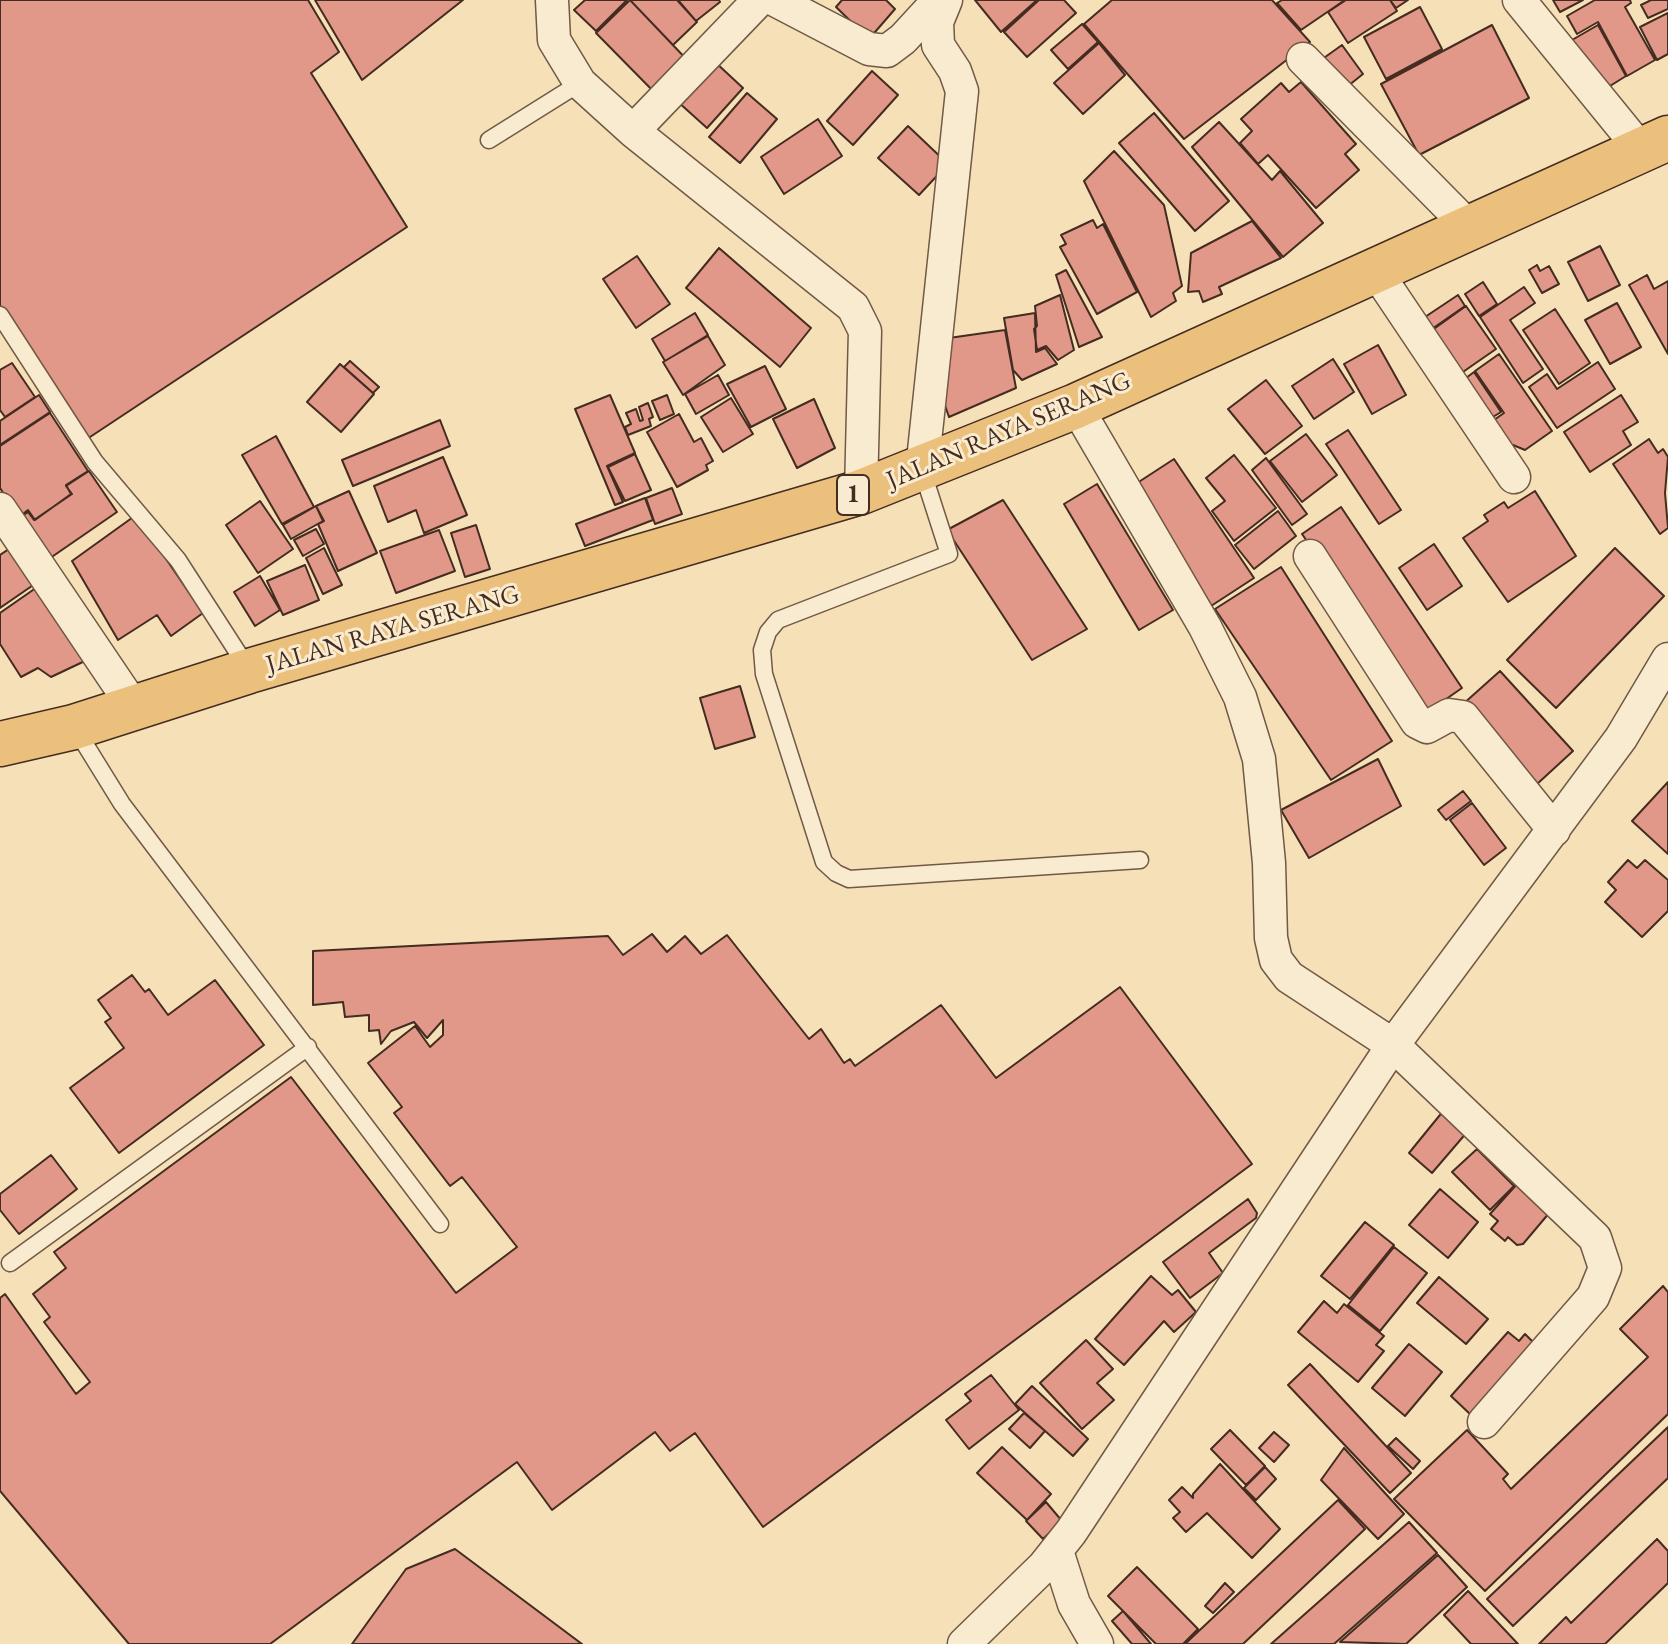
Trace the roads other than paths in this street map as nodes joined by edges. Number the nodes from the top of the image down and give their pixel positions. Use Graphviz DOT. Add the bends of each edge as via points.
graph roads {
  1 [pos="552,0"];
  2 [pos="759,0"];
  3 [pos="775,0"];
  4 [pos="939,0"];
  5 [pos="946,0"];
  6 [pos="1519,0"];
  7 [pos="1303,59"];
  8 [pos="580,83"];
  9 [pos="633,131"];
  10 [pos="489,140"];
  11 [pos="1655,144"];
  12 [pos="1469,227"];
  13 [pos="1375,270"];
  14 [pos="0,315"];
  15 [pos="1076,406"];
  16 [pos="922,470"];
  17 [pos="1514,477"];
  18 [pos="861,492"];
  19 [pos="0,509"];
  20 [pos="1310,556"];
  21 [pos="1668,659"];
  22 [pos="249,671"];
  23 [pos="133,706"];
  24 [pos="74,727"];
  25 [pos="0,744"];
  26 [pos="1554,830"];
  27 [pos="1140,860"];
  28 [pos="1393,1045"];
  29 [pos="308,1047"];
  30 [pos="440,1224"];
  31 [pos="10,1263"];
  32 [pos="1484,1422"];
  33 [pos="1057,1551"];
  34 [pos="964,1644"];
  35 [pos="1097,1644"];
  1 -- 8 [label="street" via="554,40"];
  2 -- 9 [label="street"];
  3 -- 4 [label="street" via="869,49 887,51"];
  5 -- 16 [label="street" via="937,22 938,45 962,91"];
  6 -- 11 [label="street"];
  7 -- 12 [label="street"];
  8 -- 9 [label="street"];
  8 -- 10 [label="lane"];
  9 -- 18 [label="street" via="853,307 865,331"];
  11 -- 12 [label="highway, JALAN RAYA SERANG / 1"];
  12 -- 13 [label="highway, JALAN RAYA SERANG / 1"];
  13 -- 15 [label="highway, JALAN RAYA SERANG / 1"];
  13 -- 17 [label="street"];
  14 -- 22 [label="lane" via="95,462 178,560"];
  15 -- 16 [label="highway, JALAN RAYA SERANG / 1"];
  15 -- 28 [label="street" via="1240,697 1259,759 1276,960 1289,977"];
  16 -- 18 [label="highway, JALAN RAYA SERANG / 1"];
  16 -- 27 [label="lane" via="949,554 778,620 762,650 764,674 824,862 849,879"];
  18 -- 22 [label="highway, JALAN RAYA SERANG / 1"];
  19 -- 23 [label="street"];
  20 -- 26 [label="street" via="1417,722 1427,727 1449,715 1463,717"];
  21 -- 26 [label="street" via="1621,738"];
  22 -- 23 [label="highway, JALAN RAYA SERANG / 1"];
  23 -- 24 [label="highway, JALAN RAYA SERANG / 1"];
  24 -- 25 [label="highway, JALAN RAYA SERANG / 1"];
  24 -- 29 [label="lane" via="122,804"];
  26 -- 28 [label="street"];
  28 -- 32 [label="street" via="1595,1238 1605,1268 1593,1297"];
  28 -- 33 [label="street"];
  29 -- 30 [label="lane"];
  29 -- 31 [label="lane"];
  33 -- 34 [label="street"];
  33 -- 35 [label="street" via="1074,1604"];
}
